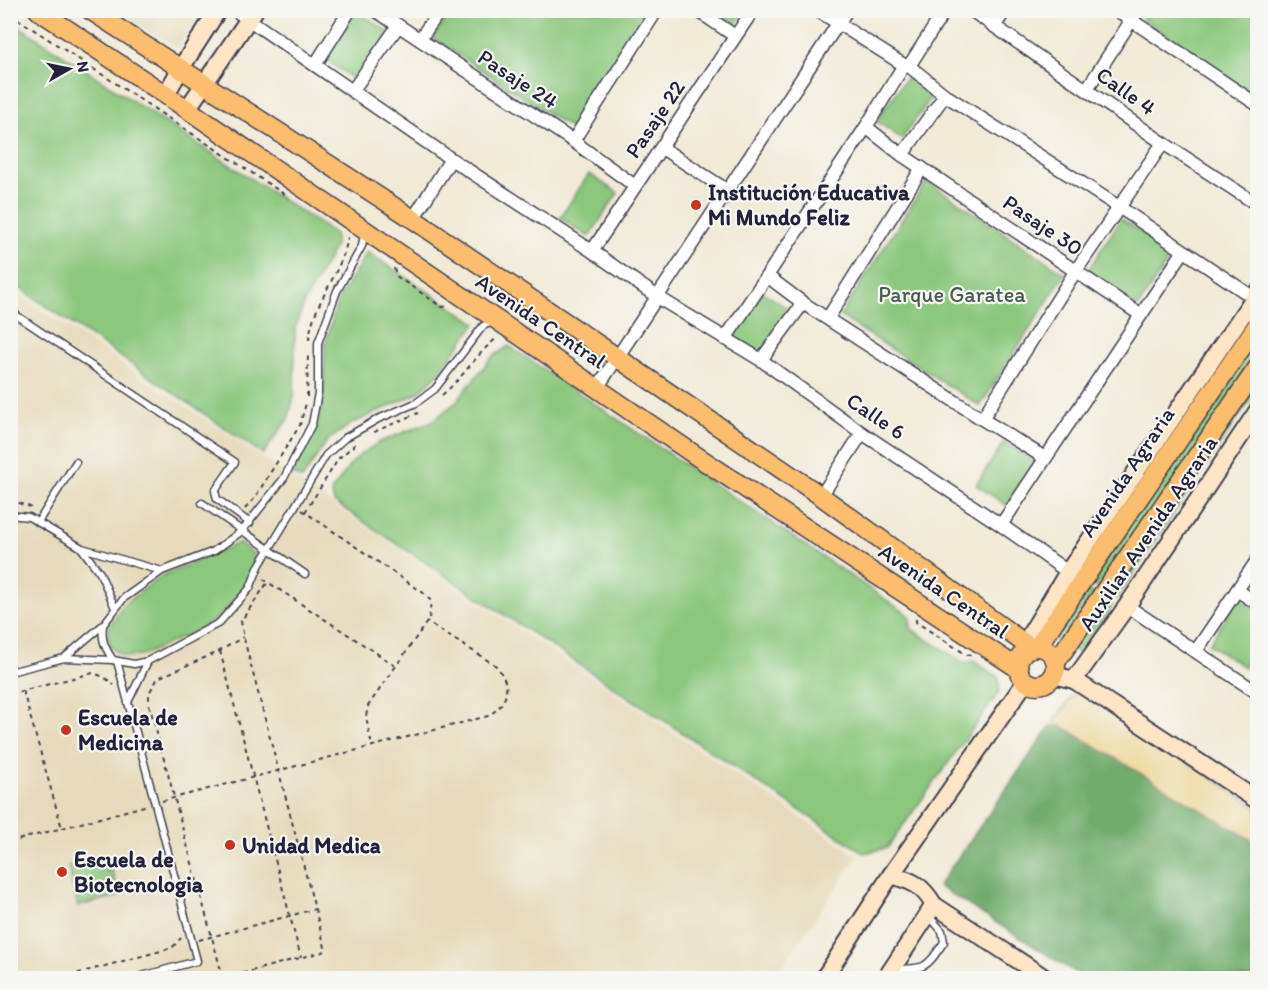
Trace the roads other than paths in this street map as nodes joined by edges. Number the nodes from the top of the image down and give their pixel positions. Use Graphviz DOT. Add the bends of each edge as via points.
graph roads {
  1 [pos="38,10"];
  2 [pos="90,10"];
  3 [pos="218,10"];
  4 [pos="350,10"];
  5 [pos="375,10"];
  6 [pos="440,10"];
  7 [pos="657,10"];
  8 [pos="697,10"];
  9 [pos="753,10"];
  10 [pos="818,10"];
  11 [pos="848,10"];
  12 [pos="945,10"];
  13 [pos="971,10"];
  14 [pos="1006,10"];
  15 [pos="1116,10"];
  16 [pos="246,14"];
  17 [pos="1135,16"];
  18 [pos="838,25"];
  19 [pos="398,26"];
  20 [pos="994,26"];
  21 [pos="735,36"];
  22 [pos="420,39"];
  23 [pos="315,65"];
  24 [pos="907,66"];
  25 [pos="181,68"];
  26 [pos="204,83"];
  27 [pos="1087,89"];
  28 [pos="353,90"];
  29 [pos="166,94"];
  30 [pos="945,95"];
  31 [pos="1257,105"];
  32 [pos="188,109"];
  33 [pos="866,127"];
  34 [pos="573,141"];
  35 [pos="1163,143"];
  36 [pos="662,148"];
  37 [pos="902,155"];
  38 [pos="451,159"];
  39 [pos="922,168"];
  40 [pos="635,186"];
  41 [pos="728,191"];
  42 [pos="1257,205"];
  43 [pos="1119,207"];
  44 [pos="413,219"];
  45 [pos="356,234"];
  46 [pos="592,250"];
  47 [pos="1183,252"];
  48 [pos="1075,272"];
  49 [pos="767,276"];
  50 [pos="1256,295"];
  51 [pos="658,298"];
  52 [pos="803,303"];
  53 [pos="10,311"];
  54 [pos="1141,315"];
  55 [pos="828,318"];
  56 [pos="497,320"];
  57 [pos="1257,324"];
  58 [pos="725,339"];
  59 [pos="616,358"];
  60 [pos="761,360"];
  61 [pos="1257,367"];
  62 [pos="597,388"];
  63 [pos="1257,410"];
  64 [pos="982,419"];
  65 [pos="862,433"];
  66 [pos="1045,458"];
  67 [pos="76,462"];
  68 [pos="821,496"];
  69 [pos="202,503"];
  70 [pos="10,515"];
  71 [pos="38,522"];
  72 [pos="250,523"];
  73 [pos="1001,525"];
  74 [pos="242,531"];
  75 [pos="82,548"];
  76 [pos="269,549"];
  77 [pos="1257,559"];
  78 [pos="162,572"];
  79 [pos="1068,572"];
  80 [pos="305,574"];
  81 [pos="1237,590"];
  82 [pos="1257,604"];
  83 [pos="1127,606"];
  84 [pos="115,608"];
  85 [pos="103,625"];
  86 [pos="1034,647"];
  87 [pos="1196,651"];
  88 [pos="64,658"];
  89 [pos="115,661"];
  90 [pos="148,661"];
  91 [pos="1055,669"];
  92 [pos="10,672"];
  93 [pos="1022,675"];
  94 [pos="1074,680"];
  95 [pos="1257,693"];
  96 [pos="128,703"];
  97 [pos="1257,801"];
  98 [pos="891,875"];
  99 [pos="931,910"];
  100 [pos="891,975"];
  101 [pos="135,978"];
  102 [pos="824,978"];
  103 [pos="870,978"];
  104 [pos="1045,978"];
  1 -- 29 [label="main road, Avenida Central"];
  2 -- 25 [label="main road, Avenida Central"];
  3 -- 25 [label="street"];
  4 -- 23 [label="street"];
  5 -- 19 [label="street, Pasaje 24"];
  6 -- 22 [label="street"];
  7 -- 34 [label="street"];
  8 -- 21 [label="street"];
  9 -- 21 [label="street, Pasaje 22"];
  10 -- 18 [label="street"];
  11 -- 18 [label="street"];
  12 -- 24 [label="street"];
  13 -- 20 [label="street, Calle 4"];
  14 -- 20 [label="street"];
  15 -- 17 [label="street"];
  16 -- 23 [label="street, Calle 6"];
  16 -- 26 [label="street"];
  17 -- 27 [label="street"];
  17 -- 31 [label="street"];
  18 -- 24 [label="street"];
  18 -- 41 [label="street"];
  19 -- 22 [label="street, Pasaje 24"];
  19 -- 28 [label="street"];
  20 -- 27 [label="street, Calle 4"];
  21 -- 36 [label="street, Pasaje 22"];
  22 -- 34 [label="street, Pasaje 24"];
  23 -- 28 [label="street, Calle 6"];
  24 -- 30 [label="street"];
  24 -- 33 [label="street"];
  25 -- 26 [label="main road, Avenida Central"];
  25 -- 29 [label="street"];
  26 -- 32 [label="street"];
  26 -- 44 [label="main road, Avenida Central"];
  27 -- 35 [label="street, Calle 4"];
  28 -- 38 [label="street, Calle 6"];
  29 -- 32 [label="main road, Avenida Central"];
  30 -- 37 [label="street"];
  30 -- 43 [label="street"];
  32 -- 45 [label="main road, Avenida Central"];
  33 -- 37 [label="street, Pasaje 30"];
  33 -- 49 [label="street"];
  34 -- 40 [label="street, Pasaje 24"];
  35 -- 42 [label="street, Calle 4"];
  35 -- 43 [label="street"];
  36 -- 40 [label="street, Pasaje 22"];
  36 -- 41 [label="street"];
  37 -- 39 [label="street, Pasaje 30"];
  38 -- 44 [label="street"];
  38 -- 46 [label="street, Calle 6"];
  39 -- 48 [label="street, Pasaje 30"];
  39 -- 55 [label="street"];
  40 -- 46 [label="street, Pasaje 22"];
  41 -- 51 [label="street"];
  43 -- 47 [label="street"];
  43 -- 48 [label="street"];
  44 -- 59 [label="main road, Avenida Central"];
  45 -- 56 [label="main road, Avenida Central"];
  45 -- 72 [label="lane" via="362,246 337,291 318,343 318,393 312,424 284,478"];
  46 -- 51 [label="street, Calle 6"];
  47 -- 50 [label="street"];
  47 -- 54 [label="street"];
  48 -- 54 [label="street, Pasaje 30"];
  48 -- 64 [label="street"];
  49 -- 52 [label="street"];
  49 -- 58 [label="street"];
  50 -- 79 [label="street, Auxiliar Avenida Agraria"];
  51 -- 58 [label="street, Calle 6"];
  51 -- 59 [label="street"];
  52 -- 55 [label="street"];
  52 -- 60 [label="street"];
  53 -- 72 [label="lane" via="235,462 215,491 217,499"];
  54 -- 66 [label="street"];
  55 -- 64 [label="street"];
  56 -- 62 [label="main road, Avenida Central"];
  56 -- 76 [label="lane" via="483,326 435,389 416,403 378,419 326,455"];
  57 -- 86 [label="main road, Avenida Agraria"];
  58 -- 60 [label="street, Calle 6"];
  59 -- 62 [label="street"];
  59 -- 68 [label="main road, Avenida Central"];
  60 -- 65 [label="street, Calle 6"];
  61 -- 91 [label="main road"];
  62 -- 93 [label="main road, Avenida Central"];
  63 -- 83 [label="street, Auxiliar Avenida Agraria"];
  64 -- 66 [label="street"];
  65 -- 68 [label="street"];
  65 -- 73 [label="street, Calle 6"];
  66 -- 73 [label="street"];
  67 -- 71 [label="lane"];
  68 -- 86 [label="main road, Avenida Central"];
  69 -- 74 [label="lane"];
  70 -- 71 [label="lane"];
  71 -- 75 [label="lane"];
  72 -- 74 [label="lane"];
  73 -- 79 [label="street, Calle 6"];
  74 -- 76 [label="lane"];
  74 -- 78 [label="lane" via="214,550"];
  75 -- 78 [label="lane"];
  75 -- 84 [label="lane" via="100,573"];
  76 -- 80 [label="lane"];
  76 -- 90 [label="lane" via="250,588 219,623"];
  77 -- 81 [label="street"];
  78 -- 84 [label="lane"];
  79 -- 86 [label="street, Auxiliar Avenida Agraria" via="1031,633"];
  81 -- 82 [label="street"];
  81 -- 87 [label="street"];
  83 -- 87 [label="street"];
  83 -- 94 [label="street, Auxiliar Avenida Agraria"];
  84 -- 85 [label="lane"];
  85 -- 88 [label="lane"];
  85 -- 89 [label="lane" via="105,647"];
  86 -- 91 [label="main road" via="1049,651"];
  86 -- 93 [label="main road" via="1021,656"];
  87 -- 95 [label="street"];
  88 -- 89 [label="lane"];
  88 -- 92 [label="lane"];
  89 -- 90 [label="lane"];
  89 -- 96 [label="lane"];
  90 -- 96 [label="lane"];
  91 -- 93 [label="main road" via="1044,684 1031,684"];
  91 -- 94 [label="street"];
  93 -- 98 [label="street"];
  94 -- 97 [label="street"];
  96 -- 101 [label="lane" via="197,961"];
  98 -- 99 [label="street" via="910,880 925,890"];
  98 -- 102 [label="street"];
  99 -- 100 [label="street"];
  99 -- 100 [label="lane" via="944,942 928,965"];
  99 -- 104 [label="street"];
  100 -- 103 [label="street"];
}
